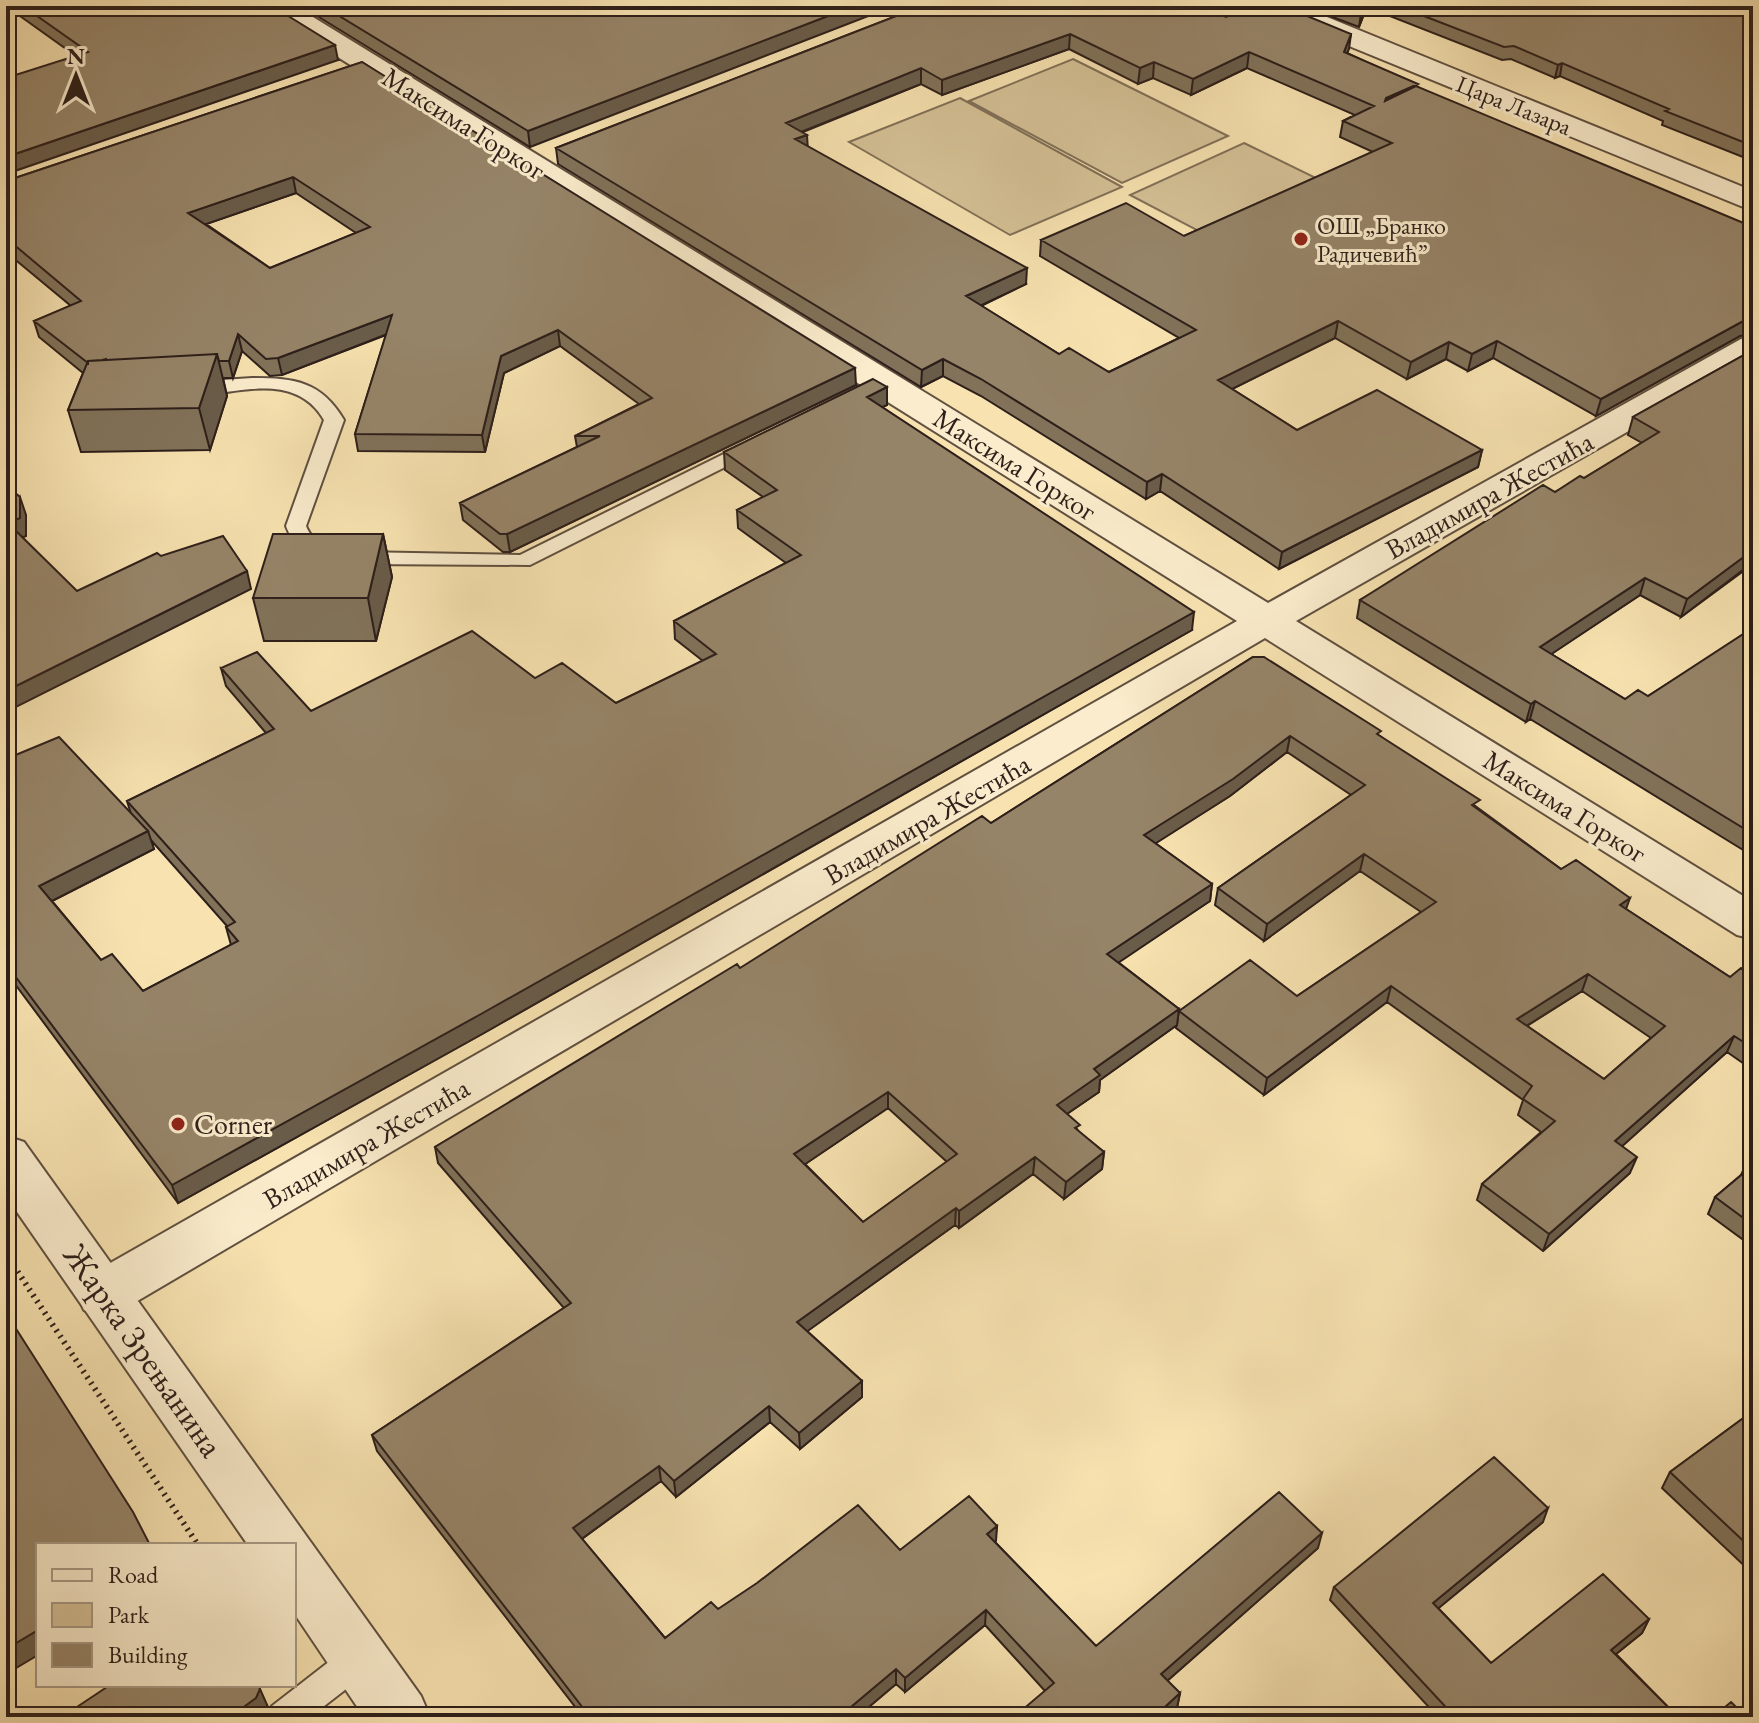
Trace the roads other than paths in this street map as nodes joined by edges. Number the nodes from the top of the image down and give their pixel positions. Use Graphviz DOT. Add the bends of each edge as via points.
graph roads {
  1 [pos="276,6"];
  2 [pos="1276,6"];
  3 [pos="368,63"];
  4 [pos="332,75"];
  5 [pos="560,149"];
  6 [pos="526,162"];
  7 [pos="1753,202"];
  8 [pos="1753,346"];
  9 [pos="178,389"];
  10 [pos="767,439"];
  11 [pos="1268,620"];
  12 [pos="1753,923"];
  13 [pos="6,1156"];
  14 [pos="103,1294"];
  15 [pos="280,1543"];
  16 [pos="296,1567"];
  17 [pos="360,1658"];
  18 [pos="284,1717"];
  19 [pos="400,1717"];
  1 -- 3 [label="street, Максима Горког"];
  2 -- 7 [label="street, Цара Лазара"];
  3 -- 4 [label="street"];
  3 -- 6 [label="street, Максима Горког"];
  5 -- 6 [label="street"];
  6 -- 11 [label="street, Максима Горког" via="874,385"];
  8 -- 11 [label="street, Владимира Жестића"];
  9 -- 10 [label="lane" via="283,384 310,389 329,404 334,420 296,526 303,543 322,554 355,558 523,561"];
  11 -- 12 [label="street, Максима Горког"];
  11 -- 14 [label="street, Владимира Жестића"];
  13 -- 14 [label="street, Жарка Зрењанина"];
  14 -- 15 [label="street, Жарка Зрењанина"];
  16 -- 17 [label="street"];
  17 -- 18 [label="lane"];
  17 -- 19 [label="street"];
}
